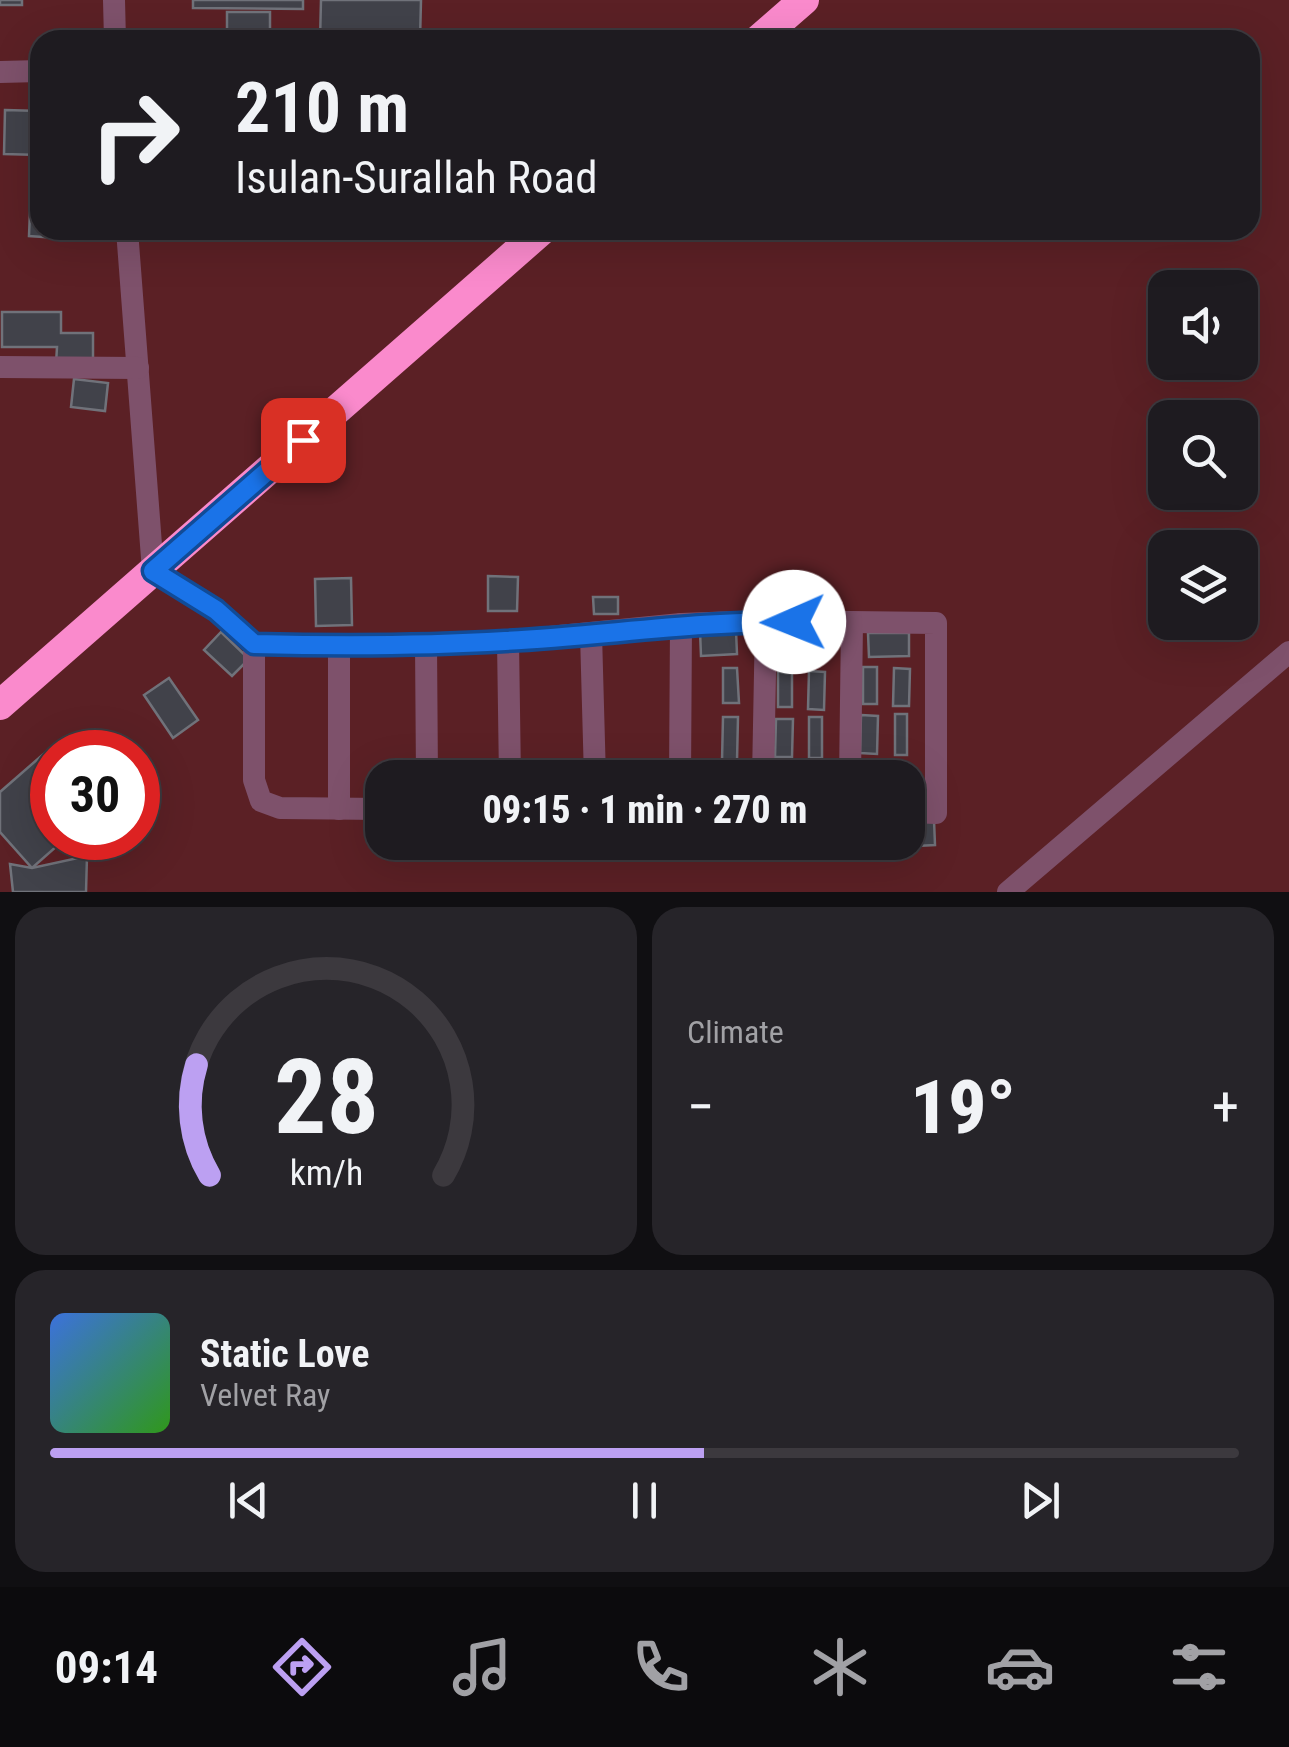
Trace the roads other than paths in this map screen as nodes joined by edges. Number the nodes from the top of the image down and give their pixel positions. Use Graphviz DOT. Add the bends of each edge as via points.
graph roads {
  1 [pos="114,0"];
  2 [pos="804,0"];
  3 [pos="115,30"];
  4 [pos="770,30"];
  5 [pos="0,72"];
  6 [pos="30,72"];
  7 [pos="129,240"];
  8 [pos="531,240"];
  9 [pos="0,367"];
  10 [pos="138,368"];
  11 [pos="153,571"];
  12 [pos="766,622"];
  13 [pos="852,622"];
  14 [pos="680,624"];
  15 [pos="591,634"];
  16 [pos="508,641"];
  17 [pos="254,644"];
  18 [pos="426,644"];
  19 [pos="339,646"];
  20 [pos="1289,652"];
  21 [pos="0,705"];
  22 [pos="427,760"];
  23 [pos="510,760"];
  24 [pos="594,760"];
  25 [pos="680,760"];
  26 [pos="764,760"];
  27 [pos="850,760"];
  28 [pos="339,809"];
  29 [pos="365,809"];
  30 [pos="925,812"];
  31 [pos="1008,892"];
  1 -- 3 [label="street"];
  2 -- 4 [label="highway"];
  5 -- 6 [label="street"];
  7 -- 10 [label="street"];
  8 -- 11 [label="highway"];
  9 -- 10 [label="street"];
  10 -- 11 [label="street"];
  11 -- 17 [label="street" via="216,610"];
  11 -- 21 [label="highway"];
  12 -- 13 [label="street"];
  12 -- 14 [label="street"];
  12 -- 26 [label="street"];
  13 -- 27 [label="street"];
  13 -- 30 [label="street" via="936,623 936,812"];
  14 -- 15 [label="street"];
  14 -- 25 [label="street"];
  15 -- 16 [label="street"];
  15 -- 24 [label="street"];
  16 -- 18 [label="street"];
  16 -- 23 [label="street"];
  17 -- 19 [label="street"];
  17 -- 28 [label="street" via="255,792 269,806"];
  18 -- 19 [label="street"];
  18 -- 22 [label="street"];
  19 -- 28 [label="street"];
  20 -- 31 [label="street"];
  28 -- 29 [label="street"];
}
